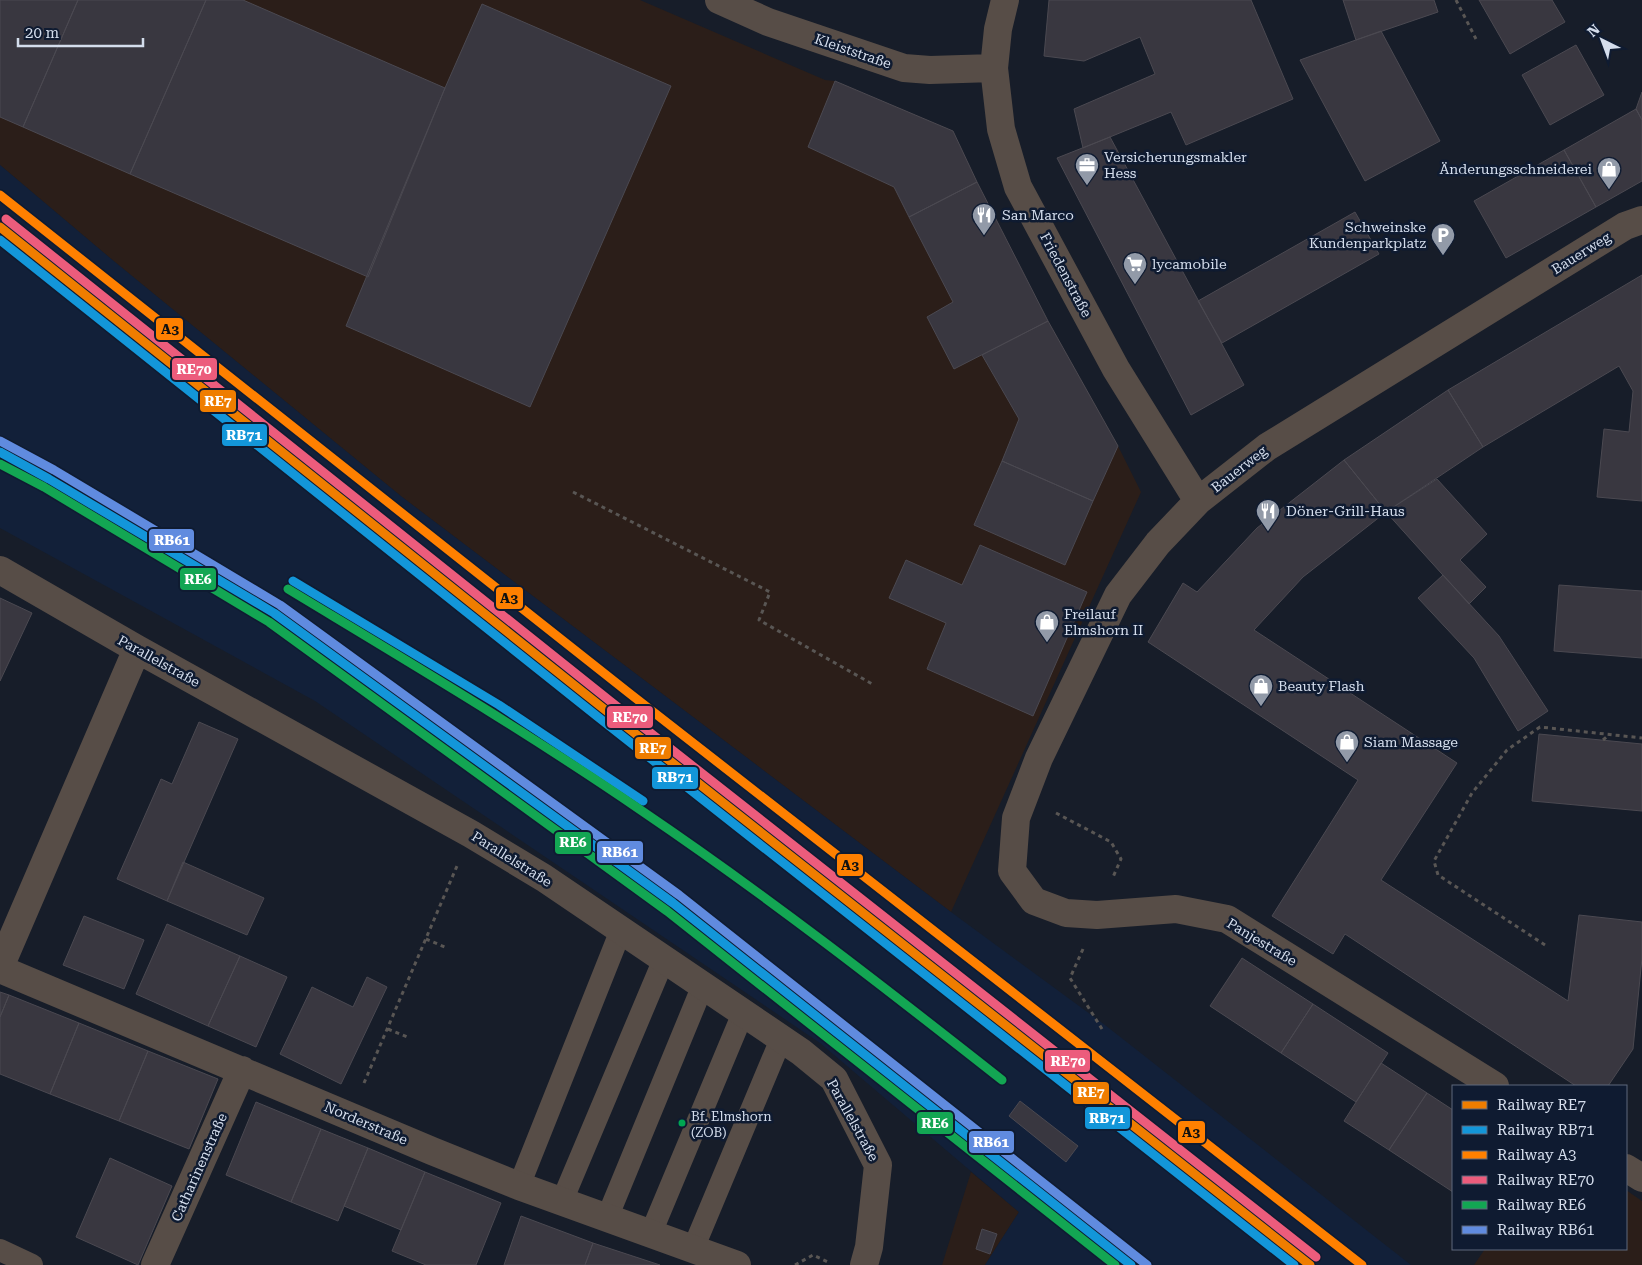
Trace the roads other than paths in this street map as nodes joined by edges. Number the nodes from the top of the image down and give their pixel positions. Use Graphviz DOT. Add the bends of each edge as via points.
graph roads {
  1 [pos="719,0"];
  2 [pos="1005,0"];
  3 [pos="994,68"];
  4 [pos="1642,220"];
  5 [pos="1198,501"];
  6 [pos="0,570"];
  7 [pos="137,649"];
  8 [pos="1012,871"];
  9 [pos="621,930"];
  10 [pos="664,959"];
  11 [pos="0,968"];
  12 [pos="703,985"];
  13 [pos="743,1013"];
  14 [pos="781,1039"];
  15 [pos="242,1070"];
  16 [pos="1493,1085"];
  17 [pos="1627,1169"];
  18 [pos="1642,1178"];
  19 [pos="519,1186"];
  20 [pos="562,1201"];
  21 [pos="607,1218"];
  22 [pos="651,1234"];
  23 [pos="693,1249"];
  24 [pos="0,1250"];
  25 [pos="32,1265"];
  26 [pos="155,1265"];
  27 [pos="737,1265"];
  28 [pos="864,1265"];
  1 -- 3 [label="street, Kleiststraße" via="768,22 904,68"];
  2 -- 3 [label="street, Friedenstraße"];
  3 -- 5 [label="street, Friedenstraße" via="1001,129 1018,187 1116,369"];
  4 -- 5 [label="street, Bauerweg" via="1625,226 1267,447"];
  5 -- 8 [label="street, Bauerweg" via="1158,543 1118,595 1039,758 1016,818"];
  6 -- 7 [label="street, Parallelstraße"];
  7 -- 9 [label="street, Parallelstraße" via="471,834"];
  7 -- 11 [label="street"];
  8 -- 16 [label="street, Panjestraße" via="1034,901 1066,913 1176,909 1227,919"];
  9 -- 10 [label="street, Parallelstraße"];
  9 -- 19 [label="lane"];
  10 -- 12 [label="street, Parallelstraße"];
  10 -- 20 [label="lane"];
  11 -- 15 [label="street, Norderstraße"];
  12 -- 13 [label="street, Parallelstraße"];
  12 -- 21 [label="lane"];
  13 -- 14 [label="street, Parallelstraße"];
  13 -- 22 [label="lane"];
  14 -- 23 [label="lane"];
  14 -- 28 [label="street, Parallelstraße" via="834,1079 878,1165 869,1248"];
  15 -- 19 [label="street, Norderstraße"];
  15 -- 26 [label="street, Catharinenstraße"];
  17 -- 18 [label="street"];
  19 -- 20 [label="street, Norderstraße"];
  20 -- 21 [label="street, Norderstraße"];
  21 -- 22 [label="street, Norderstraße"];
  22 -- 23 [label="street, Norderstraße"];
  23 -- 27 [label="street, Norderstraße"];
  24 -- 25 [label="lane"];
}
